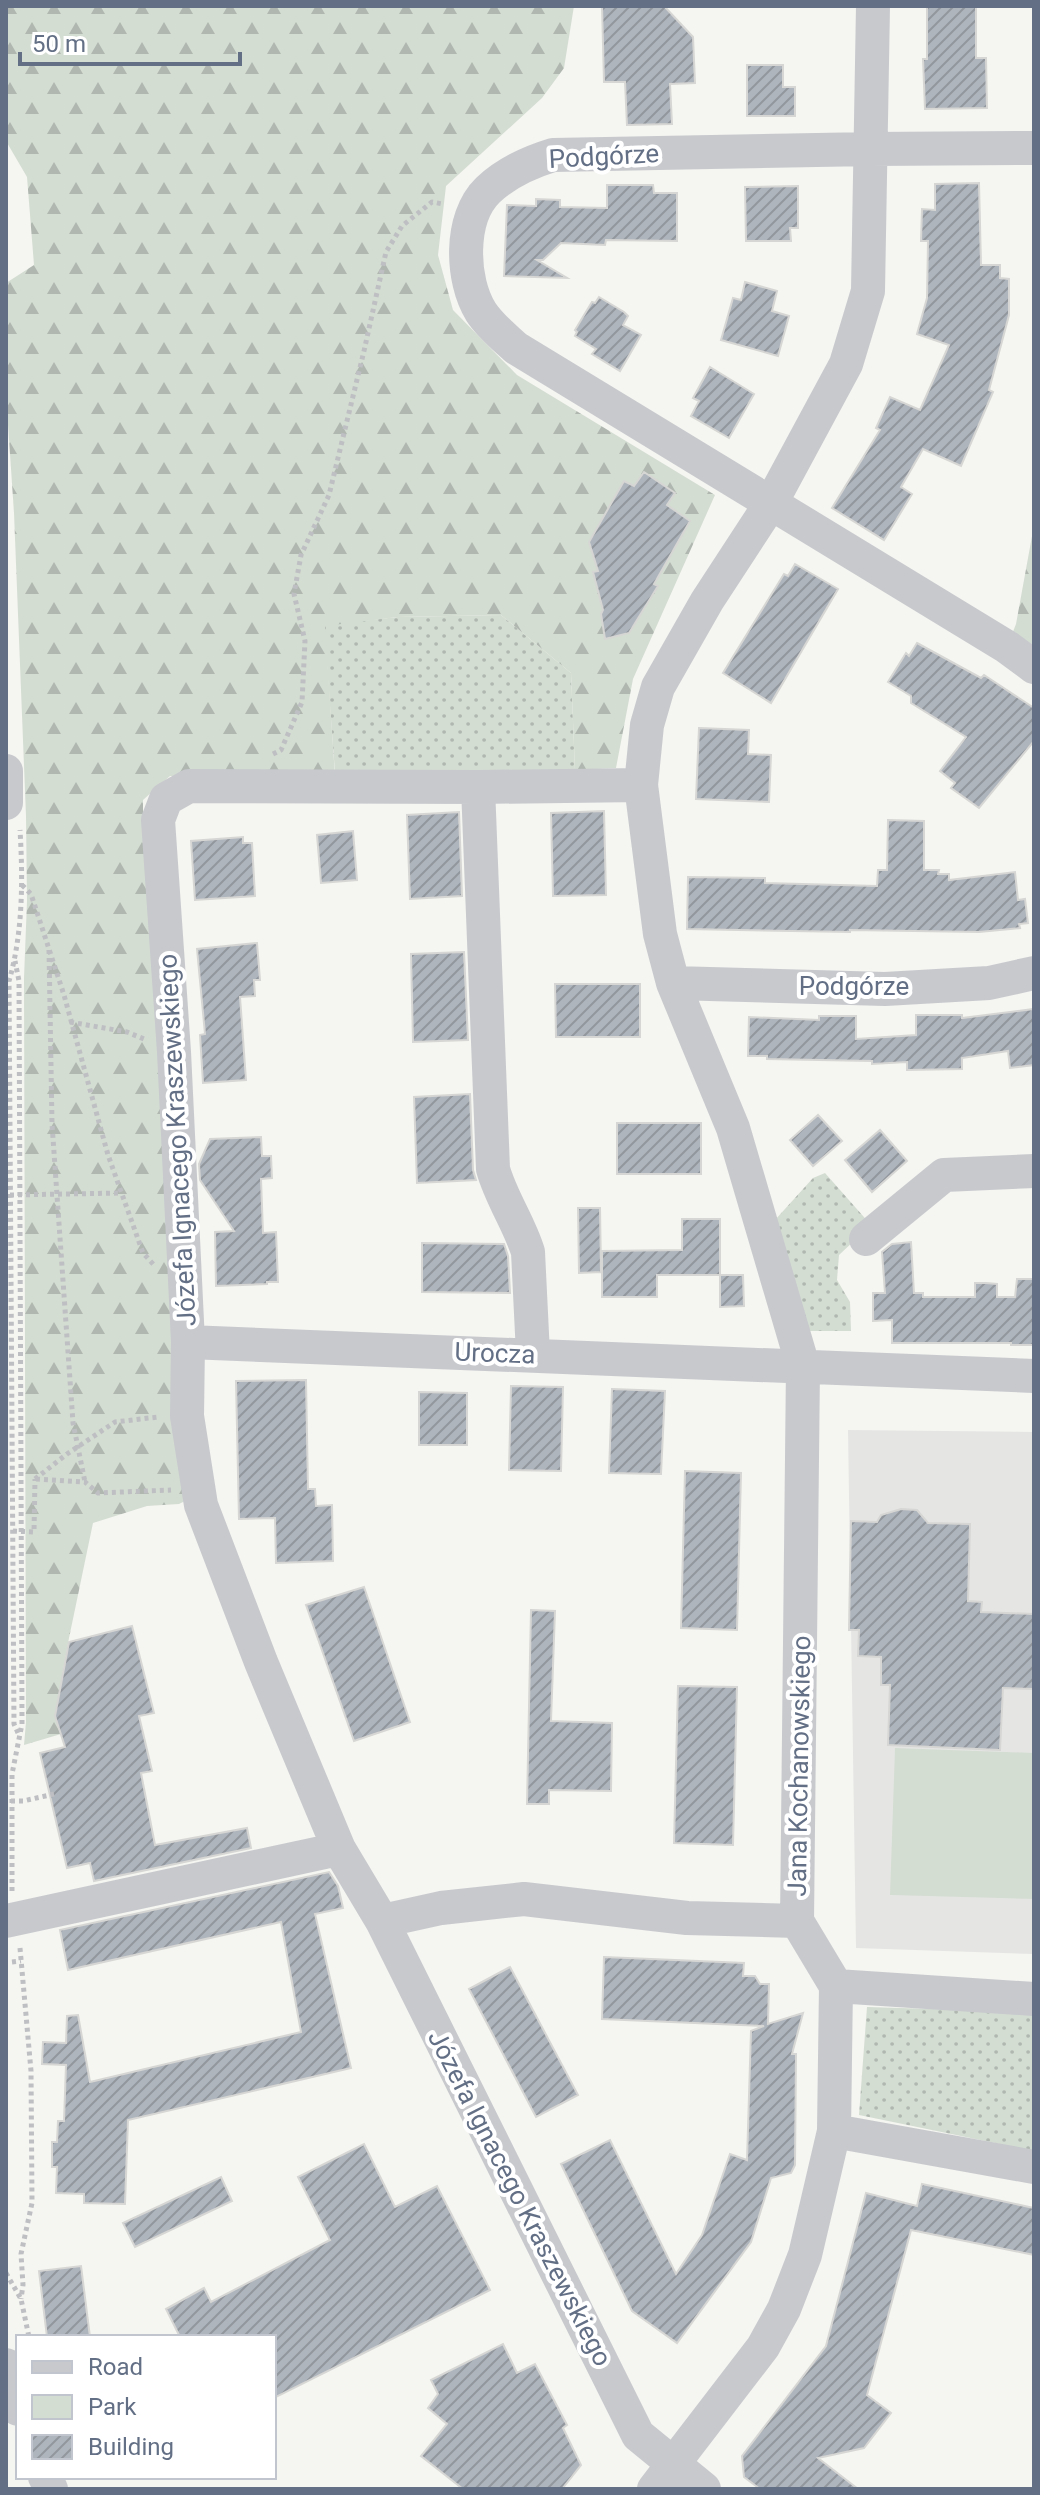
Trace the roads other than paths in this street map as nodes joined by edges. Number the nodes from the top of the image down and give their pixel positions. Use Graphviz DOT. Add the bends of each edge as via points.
graph roads {
  1 [pos="873,6"];
  2 [pos="1034,148"];
  3 [pos="871,149"];
  4 [pos="771,503"];
  5 [pos="1034,667"];
  6 [pos="6,771"];
  7 [pos="641,785"];
  8 [pos="478,787"];
  9 [pos="13,814"];
  10 [pos="1034,973"];
  11 [pos="673,983"];
  12 [pos="1034,1171"];
  13 [pos="866,1239"];
  14 [pos="188,1342"];
  15 [pos="533,1354"];
  16 [pos="803,1366"];
  17 [pos="1034,1376"];
  18 [pos="339,1849"];
  19 [pos="18,1908"];
  20 [pos="382,1921"];
  21 [pos="797,1921"];
  22 [pos="836,1986"];
  23 [pos="1034,1999"];
  24 [pos="834,2131"];
  25 [pos="1034,2167"];
  26 [pos="6,2365"];
  27 [pos="16,2402"];
  28 [pos="664,2477"];
  29 [pos="704,2489"];
  1 -- 3 [label="street"];
  2 -- 3 [label="street, Podgórze"];
  3 -- 4 [label="street" via="868,291 846,364"];
  3 -- 4 [label="street, Podgórze" via="553,155 530,162 485,192 468,232 465,260 470,287 481,312 516,348"];
  4 -- 5 [label="street, Podgórze"];
  4 -- 7 [label="street" via="658,687 647,725"];
  6 -- 9 [label="street"];
  7 -- 8 [label="street, Józefa Ignacego Kraszewskiego"];
  7 -- 11 [label="street" via="660,934"];
  8 -- 14 [label="street, Józefa Ignacego Kraszewskiego" via="189,786 166,799 158,820"];
  8 -- 15 [label="street" via="493,1169 528,1252"];
  10 -- 11 [label="street, Podgórze" via="989,983 885,989"];
  11 -- 16 [label="street" via="733,1128"];
  12 -- 13 [label="street" via="944,1175"];
  14 -- 15 [label="street, Urocza"];
  14 -- 18 [label="street, Józefa Ignacego Kraszewskiego" via="187,1416 201,1505"];
  15 -- 16 [label="street, Urocza"];
  16 -- 17 [label="street, Urocza"];
  16 -- 21 [label="street, Jana Kochanowskiego"];
  18 -- 19 [label="street"];
  18 -- 20 [label="street, Józefa Ignacego Kraszewskiego"];
  20 -- 21 [label="street" via="524,1899 687,1918"];
  20 -- 28 [label="street, Józefa Ignacego Kraszewskiego" via="638,2435"];
  21 -- 22 [label="street, Jana Kochanowskiego"];
  22 -- 23 [label="street"];
  22 -- 24 [label="street"];
  24 -- 25 [label="street"];
  24 -- 28 [label="street" via="805,2255 784,2309 763,2347"];
  26 -- 27 [label="street"];
  28 -- 29 [label="street, Józefa Ignacego Kraszewskiego"];
}
